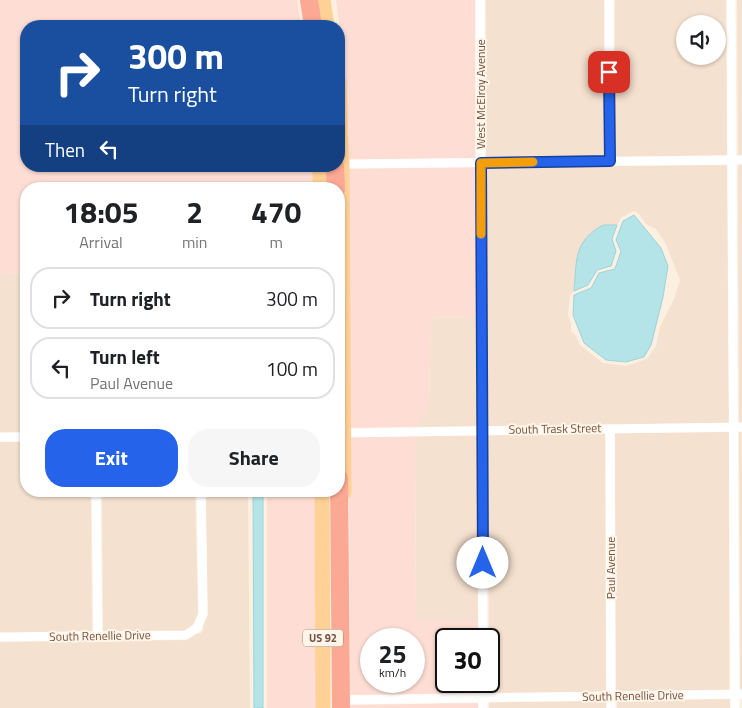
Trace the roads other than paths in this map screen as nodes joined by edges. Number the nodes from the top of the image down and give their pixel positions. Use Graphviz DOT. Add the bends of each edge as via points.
graph roads {
  1 [pos="305,0"];
  2 [pos="309,0"];
  3 [pos="321,0"];
  4 [pos="329,0"];
  5 [pos="480,0"];
  6 [pos="609,0"];
  7 [pos="731,0"];
  8 [pos="308,20"];
  9 [pos="312,20"];
  10 [pos="324,20"];
  11 [pos="331,20"];
  12 [pos="737,160"];
  13 [pos="610,161"];
  14 [pos="481,163"];
  15 [pos="345,166"];
  16 [pos="738,427"];
  17 [pos="610,429"];
  18 [pos="482,430"];
  19 [pos="345,432"];
  20 [pos="20,437"];
  21 [pos="0,438"];
  22 [pos="96,497"];
  23 [pos="200,497"];
  24 [pos="322,497"];
  25 [pos="328,497"];
  26 [pos="338,497"];
  27 [pos="339,497"];
  28 [pos="342,497"];
  29 [pos="344,566"];
  30 [pos="322,576"];
  31 [pos="483,628"];
  32 [pos="98,636"];
  33 [pos="0,637"];
  34 [pos="483,693"];
  35 [pos="738,695"];
  36 [pos="611,696"];
  37 [pos="483,698"];
  38 [pos="334,706"];
  39 [pos="484,708"];
  40 [pos="611,708"];
  41 [pos="735,708"];
  1 -- 8 [label="main road"];
  2 -- 9 [label="highway"];
  3 -- 10 [label="highway"];
  4 -- 11 [label="main road"];
  5 -- 14 [label="street, West McElroy Avenue"];
  6 -- 13 [label="street"];
  7 -- 12 [label="street"];
  12 -- 13 [label="street"];
  12 -- 16 [label="street"];
  13 -- 14 [label="street"];
  14 -- 15 [label="street"];
  14 -- 18 [label="street, West McElroy Avenue"];
  16 -- 17 [label="street, South Trask Street"];
  16 -- 35 [label="street"];
  17 -- 18 [label="street, South Trask Street"];
  17 -- 36 [label="street, Paul Avenue"];
  18 -- 19 [label="street, South Trask Street"];
  18 -- 31 [label="street, West McElroy Avenue"];
  20 -- 21 [label="street"];
  22 -- 32 [label="street"];
  23 -- 32 [label="street, South Renellie Drive" via="203,614 197,628 186,635"];
  24 -- 30 [label="main road, US 92"];
  25 -- 38 [label="highway"];
  26 -- 29 [label="main road" via="338,546"];
  27 -- 38 [label="highway"];
  28 -- 29 [label="main road, US 92"];
  29 -- 38 [label="main road, US 92"];
  30 -- 38 [label="main road, US 92"];
  30 -- 38 [label="main road" via="327,590 328,678"];
  32 -- 33 [label="street, South Renellie Drive"];
  34 -- 37 [label="street"];
  35 -- 36 [label="street, South Renellie Drive"];
  35 -- 41 [label="street"];
  36 -- 37 [label="street, South Renellie Drive"];
  36 -- 40 [label="street, Paul Avenue"];
  37 -- 38 [label="street, South Renellie Drive"];
  37 -- 39 [label="street"];
}
